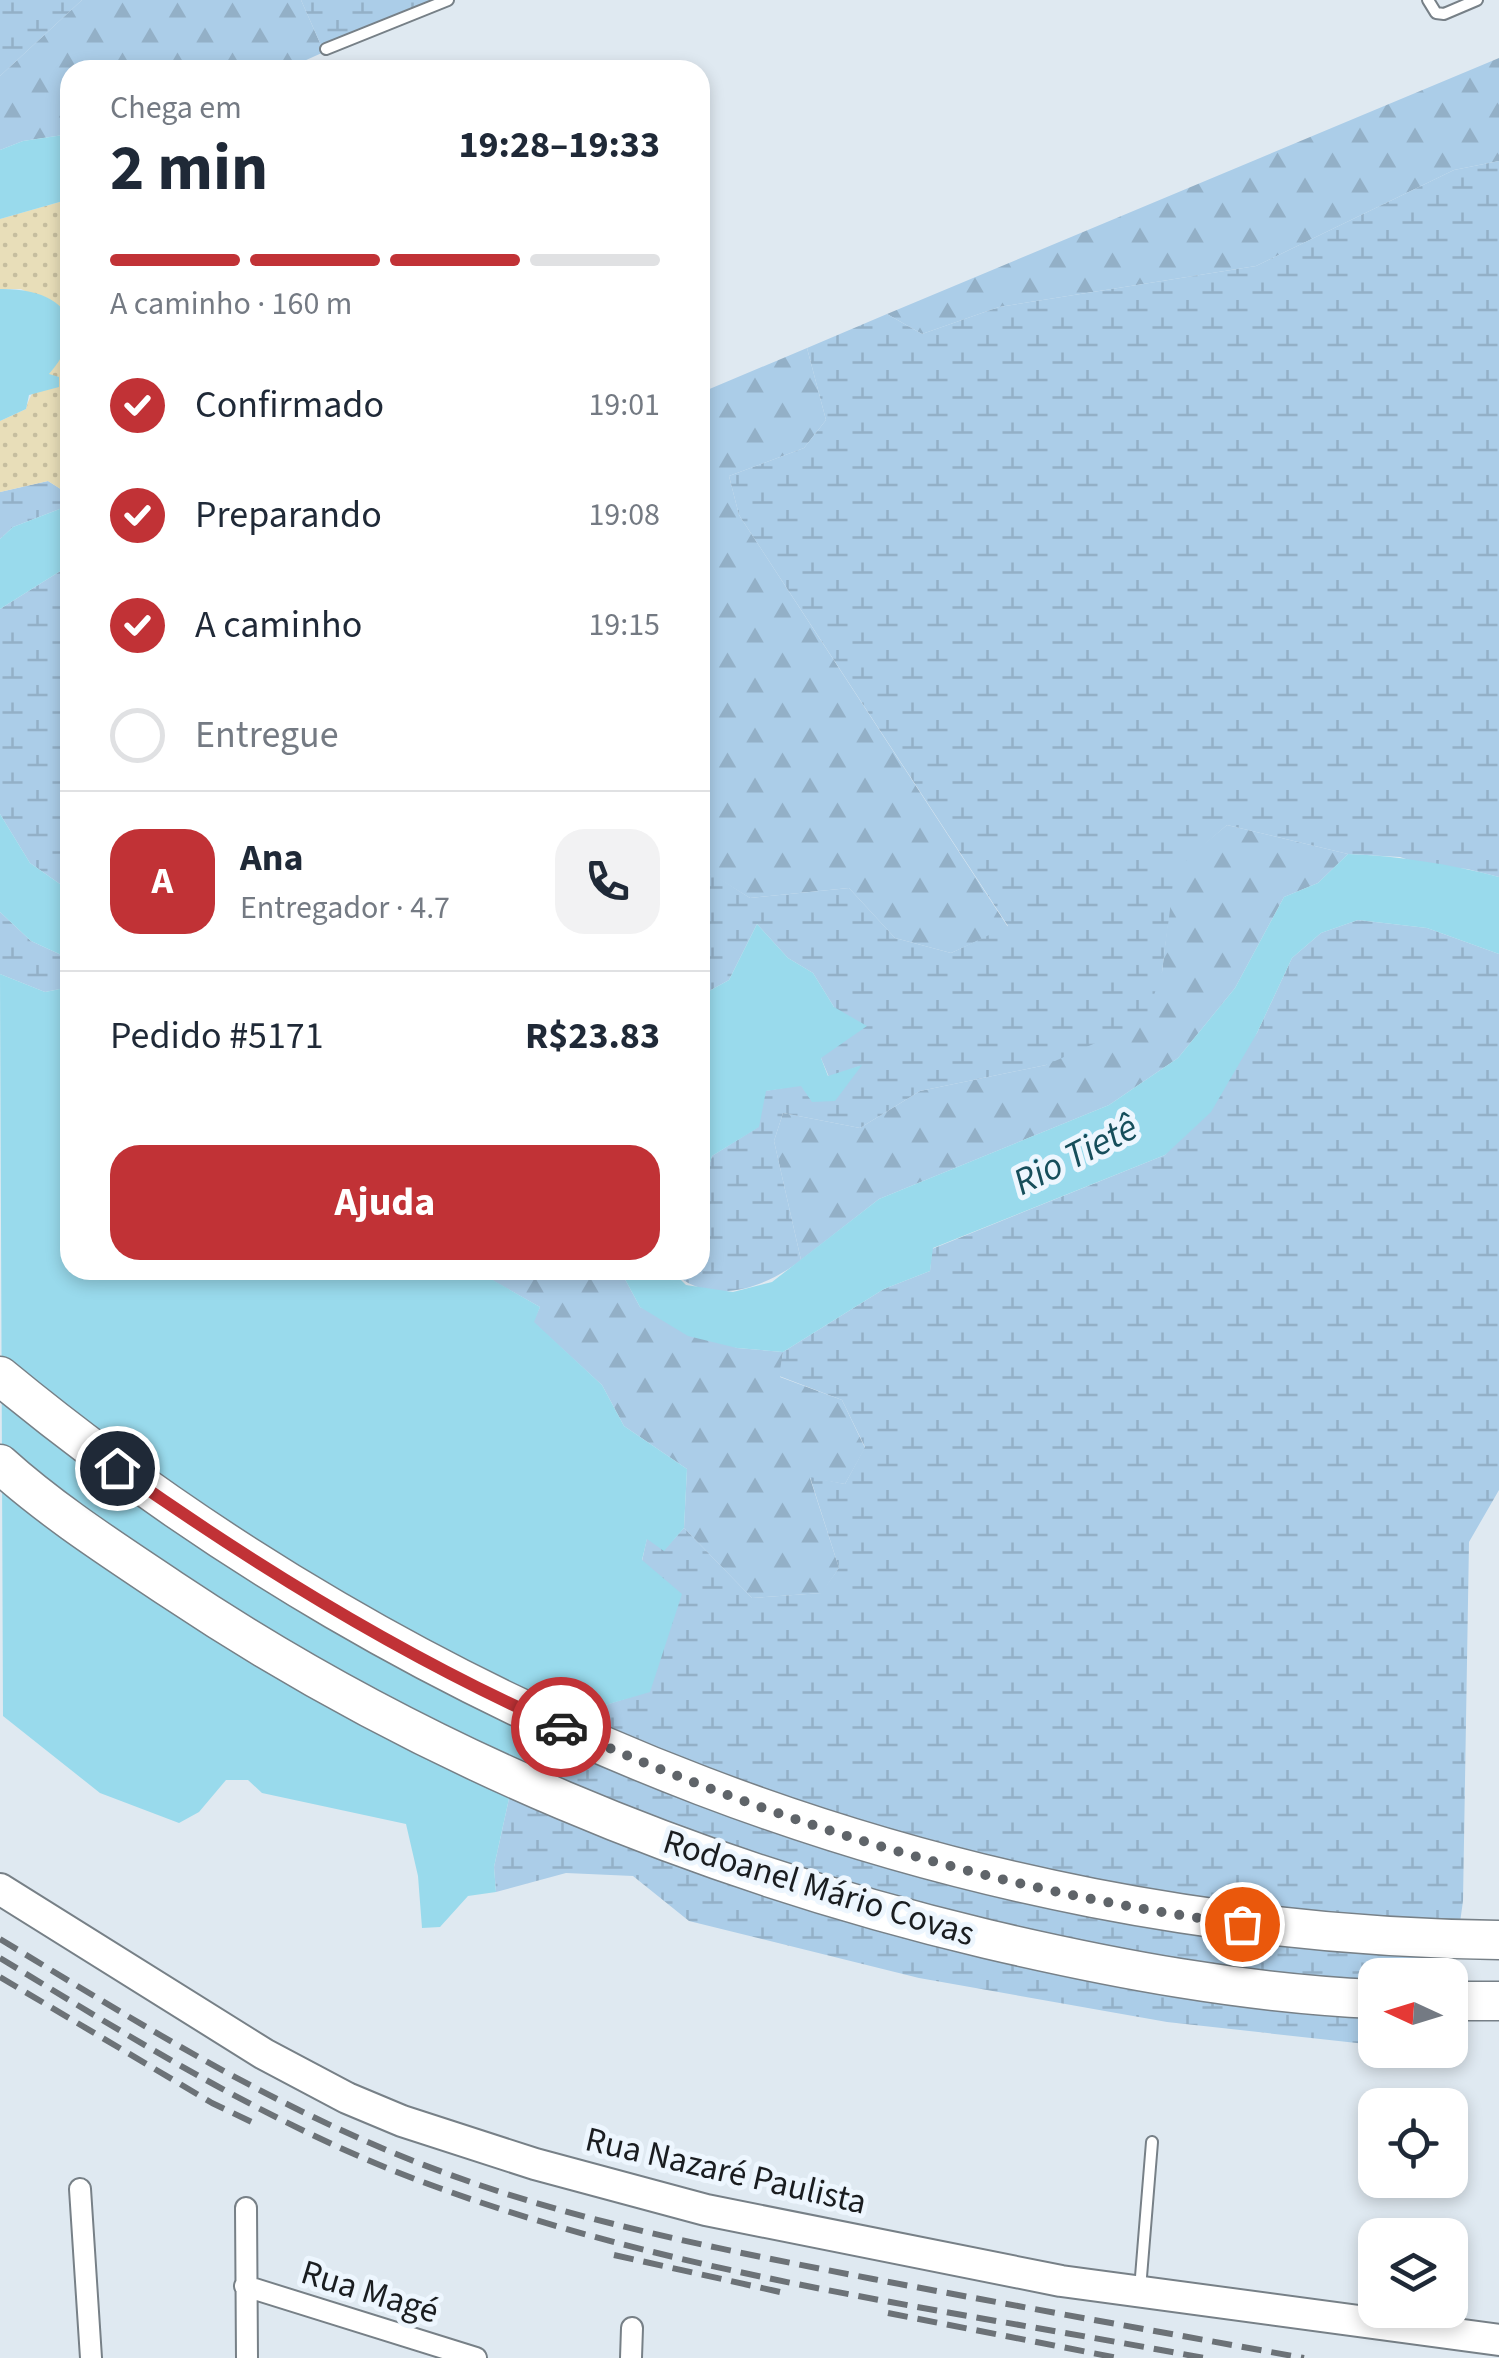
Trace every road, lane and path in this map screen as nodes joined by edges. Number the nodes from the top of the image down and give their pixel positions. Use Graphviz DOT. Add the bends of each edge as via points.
graph roads {
  1 [pos="448,0"];
  2 [pos="1428,0"];
  3 [pos="1477,0"];
  4 [pos="326,50"];
  5 [pos="0,1376"];
  6 [pos="0,1464"];
  7 [pos="0,1889"];
  8 [pos="1492,1937"];
  9 [pos="1358,1998"];
  10 [pos="1468,2001"];
  11 [pos="1499,2001"];
  12 [pos="1152,2142"];
  13 [pos="80,2189"];
  14 [pos="246,2208"];
  15 [pos="245,2286"];
  16 [pos="1139,2295"];
  17 [pos="632,2328"];
  18 [pos="1499,2340"];
  19 [pos="91,2358"];
  20 [pos="246,2358"];
  21 [pos="476,2358"];
  22 [pos="630,2358"];
  1 -- 4 [label="lane"];
  2 -- 3 [label="lane" via="1444,14"];
  5 -- 8 [label="highway, Rodoanel Mário Covas" via="168,1504 294,1586 493,1696 689,1784 887,1850 1073,1894 1307,1932"];
  6 -- 9 [label="highway, Rodoanel Mário Covas" via="202,1610 319,1679 442,1746 680,1848 867,1910 1104,1967"];
  7 -- 16 [label="main road, Rua Nazaré Paulista" via="264,2054 402,2121 706,2210"];
  10 -- 11 [label="highway"];
  12 -- 16 [label="lane"];
  13 -- 19 [label="street"];
  14 -- 15 [label="street"];
  15 -- 20 [label="street"];
  15 -- 21 [label="street, Rua Magé"];
  16 -- 18 [label="main road, Rua Nazaré Paulista"];
  17 -- 22 [label="street"];
}
